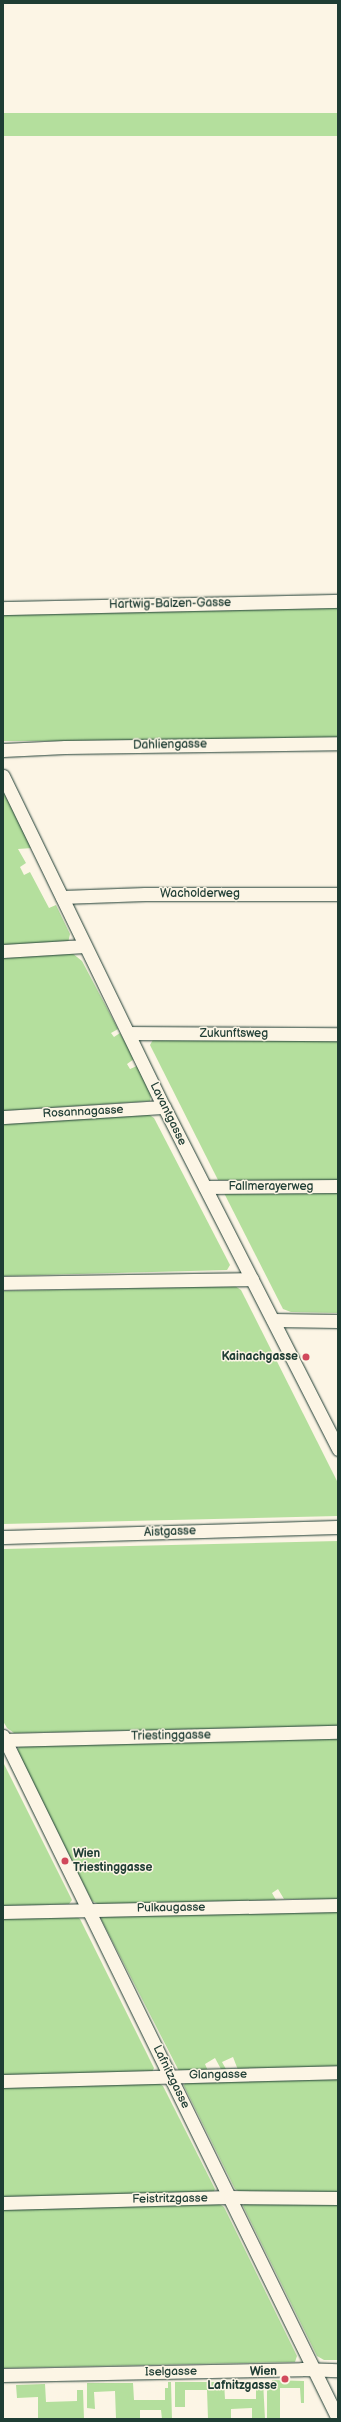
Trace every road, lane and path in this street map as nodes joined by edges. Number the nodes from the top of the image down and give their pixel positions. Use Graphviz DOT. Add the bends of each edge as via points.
graph roads {
  1 [pos="338,601"];
  2 [pos="3,608"];
  3 [pos="338,743"];
  4 [pos="3,750"];
  5 [pos="3,776"];
  6 [pos="338,894"];
  7 [pos="62,897"];
  8 [pos="85,946"];
  9 [pos="3,951"];
  10 [pos="129,1033"];
  11 [pos="338,1034"];
  12 [pos="164,1107"];
  13 [pos="3,1116"];
  14 [pos="338,1186"];
  15 [pos="205,1187"];
  16 [pos="252,1279"];
  17 [pos="3,1283"];
  18 [pos="273,1320"];
  19 [pos="338,1321"];
  20 [pos="338,1449"];
  21 [pos="338,1528"];
  22 [pos="3,1538"];
  23 [pos="338,1732"];
  24 [pos="4,1739"];
  25 [pos="338,1904"];
  26 [pos="88,1910"];
  27 [pos="3,1912"];
  28 [pos="338,2072"];
  29 [pos="171,2077"];
  30 [pos="3,2081"];
  31 [pos="230,2197"];
  32 [pos="338,2198"];
  33 [pos="3,2203"];
  34 [pos="338,2370"];
  35 [pos="316,2371"];
  36 [pos="3,2375"];
  37 [pos="338,2419"];
  1 -- 2 [label="street, Hartwig-Balzen-Gasse"];
  3 -- 4 [label="street, Dahliengasse"];
  5 -- 7 [label="street, Lavantgasse"];
  6 -- 7 [label="street, Wacholderweg" via="145,894"];
  7 -- 8 [label="street, Lavantgasse"];
  8 -- 9 [label="street"];
  8 -- 10 [label="street, Lavantgasse"];
  10 -- 11 [label="street, Zukunftsweg"];
  10 -- 12 [label="street, Lavantgasse"];
  12 -- 13 [label="street, Rosannagasse"];
  12 -- 15 [label="street, Lavantgasse"];
  14 -- 15 [label="street, Fallmerayerweg"];
  15 -- 16 [label="street, Lavantgasse"];
  16 -- 17 [label="street"];
  16 -- 18 [label="street, Lavantgasse"];
  18 -- 19 [label="street"];
  18 -- 20 [label="street, Lavantgasse"];
  21 -- 22 [label="street, Aistgasse"];
  23 -- 24 [label="street, Triestinggasse"];
  24 -- 26 [label="street, Lafnitzgasse"];
  25 -- 26 [label="street, Pulkaugasse"];
  26 -- 27 [label="street, Pulkaugasse"];
  26 -- 29 [label="street, Lafnitzgasse"];
  28 -- 29 [label="street, Glangasse"];
  29 -- 30 [label="street, Glangasse"];
  29 -- 31 [label="street, Lafnitzgasse"];
  31 -- 32 [label="street, Feistritzgasse"];
  31 -- 33 [label="street, Feistritzgasse"];
  31 -- 35 [label="street, Lafnitzgasse"];
  34 -- 35 [label="street, Iselgasse"];
  35 -- 36 [label="street, Iselgasse" via="302,2369"];
  35 -- 37 [label="street, Lafnitzgasse"];
}
